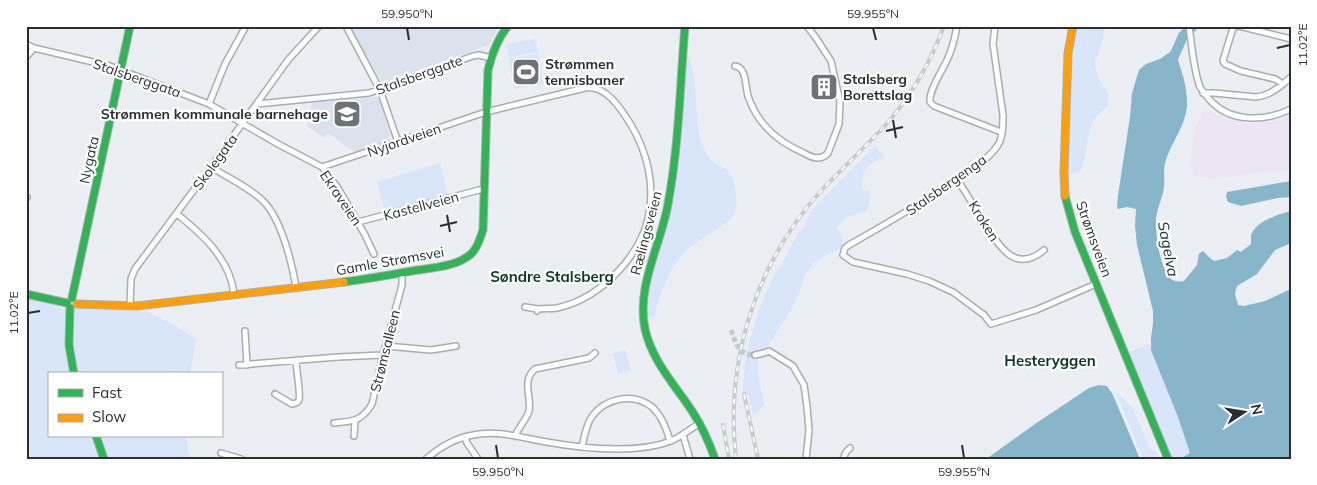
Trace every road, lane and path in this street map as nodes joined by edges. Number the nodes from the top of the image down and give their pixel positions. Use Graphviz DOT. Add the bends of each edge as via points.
graph roads {
  1 [pos="130,26"];
  2 [pos="246,26"];
  3 [pos="319,26"];
  4 [pos="346,26"];
  5 [pos="508,26"];
  6 [pos="685,26"];
  7 [pos="807,26"];
  8 [pos="957,26"];
  9 [pos="995,26"];
  10 [pos="1073,26"];
  11 [pos="1189,26"];
  12 [pos="1238,26"];
  13 [pos="1273,26"];
  14 [pos="1271,34"];
  15 [pos="1291,39"];
  16 [pos="26,44"];
  17 [pos="34,48"];
  18 [pos="26,57"];
  19 [pos="491,58"];
  20 [pos="735,66"];
  21 [pos="121,70"];
  22 [pos="1291,77"];
  23 [pos="1283,84"];
  24 [pos="380,90"];
  25 [pos="1204,93"];
  26 [pos="209,104"];
  27 [pos="257,104"];
  28 [pos="1291,110"];
  29 [pos="486,112"];
  30 [pos="243,123"];
  31 [pos="1001,132"];
  32 [pos="398,142"];
  33 [pos="211,167"];
  34 [pos="322,167"];
  35 [pos="957,179"];
  36 [pos="484,190"];
  37 [pos="177,214"];
  38 [pos="358,222"];
  39 [pos="1044,250"];
  40 [pos="374,254"];
  41 [pos="402,273"];
  42 [pos="1096,284"];
  43 [pos="296,288"];
  44 [pos="26,294"];
  45 [pos="234,294"];
  46 [pos="72,303"];
  47 [pos="130,306"];
  48 [pos="525,307"];
  49 [pos="244,331"];
  50 [pos="386,346"];
  51 [pos="456,346"];
  52 [pos="595,353"];
  53 [pos="755,355"];
  54 [pos="383,356"];
  55 [pos="296,361"];
  56 [pos="239,365"];
  57 [pos="247,365"];
  58 [pos="74,372"];
  59 [pos="275,394"];
  60 [pos="354,421"];
  61 [pos="700,422"];
  62 [pos="334,423"];
  63 [pos="683,434"];
  64 [pos="354,436"];
  65 [pos="515,436"];
  66 [pos="465,437"];
  67 [pos="97,438"];
  68 [pos="670,441"];
  69 [pos="582,447"];
  70 [pos="850,448"];
  71 [pos="221,453"];
  72 [pos="104,459"];
  73 [pos="240,459"];
  74 [pos="426,459"];
  75 [pos="478,459"];
  76 [pos="690,459"];
  77 [pos="715,459"];
  78 [pos="806,459"];
  79 [pos="843,459"];
  80 [pos="1168,459"];
  1 -- 21 [label="main road, Nygata"];
  2 -- 26 [label="street" via="225,64"];
  3 -- 27 [label="street, Skolegata" via="288,60"];
  4 -- 24 [label="street"];
  5 -- 19 [label="main road, Gamle Strømsvei" via="497,41"];
  6 -- 61 [label="main road, Rælingsveien" via="670,194 647,277 643,305 645,329 652,350"];
  7 -- 20 [label="street" via="831,61 840,102 839,124 825,156 818,159 806,155 778,139 755,111 742,70"];
  8 -- 31 [label="street" via="954,44 931,93 930,102"];
  9 -- 31 [label="street, Stalsbergenga" via="993,44 1003,109"];
  10 -- 42 [label="main road, Strømsveien" via="1068,53 1064,190 1073,225"];
  11 -- 25 [label="street" via="1198,79"];
  12 -- 14 [label="street"];
  12 -- 23 [label="street" via="1232,30 1224,64"];
  13 -- 14 [label="street"];
  14 -- 15 [label="street"];
  16 -- 17 [label="street, Stalsberggata"];
  17 -- 18 [label="street"];
  17 -- 21 [label="street, Stalsberggata"];
  19 -- 24 [label="street, Stalsberggate" via="472,56"];
  19 -- 29 [label="main road, Gamle Strømsvei"];
  21 -- 26 [label="street, Stalsberggata"];
  21 -- 46 [label="main road, Nygata"];
  22 -- 23 [label="street"];
  23 -- 25 [label="street" via="1270,94 1256,98"];
  24 -- 27 [label="street, Stalsberggate"];
  24 -- 32 [label="street"];
  25 -- 28 [label="street" via="1222,111 1239,117 1265,118"];
  26 -- 30 [label="street, Stalsberggata"];
  27 -- 30 [label="street, Skolegata"];
  29 -- 32 [label="street, Nyjordveien"];
  29 -- 36 [label="main road, Gamle Strømsvei"];
  29 -- 48 [label="street, Nyjordveien" via="593,88 612,100 632,125 648,167 651,188 647,225 622,268 608,282 574,302 538,310"];
  30 -- 33 [label="street, Skolegata"];
  30 -- 34 [label="street, Ekraveien"];
  31 -- 35 [label="street, Stalsbergenga" via="998,145 989,156"];
  32 -- 34 [label="street, Nyjordveien"];
  33 -- 37 [label="street, Skolegata"];
  33 -- 43 [label="street" via="266,204 282,233"];
  34 -- 38 [label="street, Ekraveien"];
  35 -- 39 [label="street, Kroken" via="1004,251 1021,258"];
  35 -- 42 [label="street, Stalsbergenga" via="848,245 843,255 853,262 907,274 953,292 991,324 1036,310"];
  36 -- 38 [label="street, Kastellveien"];
  36 -- 41 [label="main road, Gamle Strømsvei" via="482,234 472,253 457,262"];
  37 -- 45 [label="street" via="212,247 227,270"];
  37 -- 47 [label="street, Skolegata" via="133,273"];
  38 -- 40 [label="street, Ekraveien"];
  41 -- 43 [label="main road, Gamle Strømsvei"];
  41 -- 50 [label="street, Strømsalleen" via="402,285"];
  42 -- 80 [label="main road, Strømsveien"];
  43 -- 45 [label="main road, Gamle Strømsvei"];
  44 -- 46 [label="main road, Gamle Strømsvei"];
  45 -- 47 [label="main road, Gamle Strømsvei"];
  46 -- 47 [label="main road, Gamle Strømsvei"];
  46 -- 58 [label="main road, Nygata" via="69,345"];
  49 -- 57 [label="street"];
  50 -- 51 [label="street" via="431,350"];
  50 -- 54 [label="street, Strømsalleen"];
  52 -- 65 [label="street" via="589,358 532,372 528,382 528,414"];
  53 -- 78 [label="street" via="770,351 793,366 804,385 809,430"];
  54 -- 55 [label="street"];
  54 -- 60 [label="street, Strømsalleen" via="372,404"];
  55 -- 57 [label="street"];
  55 -- 59 [label="street" via="297,403 292,404"];
  56 -- 57 [label="street"];
  60 -- 62 [label="street"];
  60 -- 64 [label="street"];
  61 -- 63 [label="street"];
  61 -- 77 [label="main road, Rælingsveien"];
  63 -- 68 [label="street"];
  63 -- 76 [label="street"];
  65 -- 66 [label="street" via="486,433"];
  65 -- 69 [label="street"];
  66 -- 74 [label="street" via="448,443"];
  66 -- 75 [label="street"];
  67 -- 72 [label="main road"];
  68 -- 69 [label="street" via="628,448"];
  68 -- 69 [label="street" via="652,407 637,400 621,398 599,408 590,419"];
  70 -- 79 [label="street"];
  71 -- 73 [label="street"];
}
